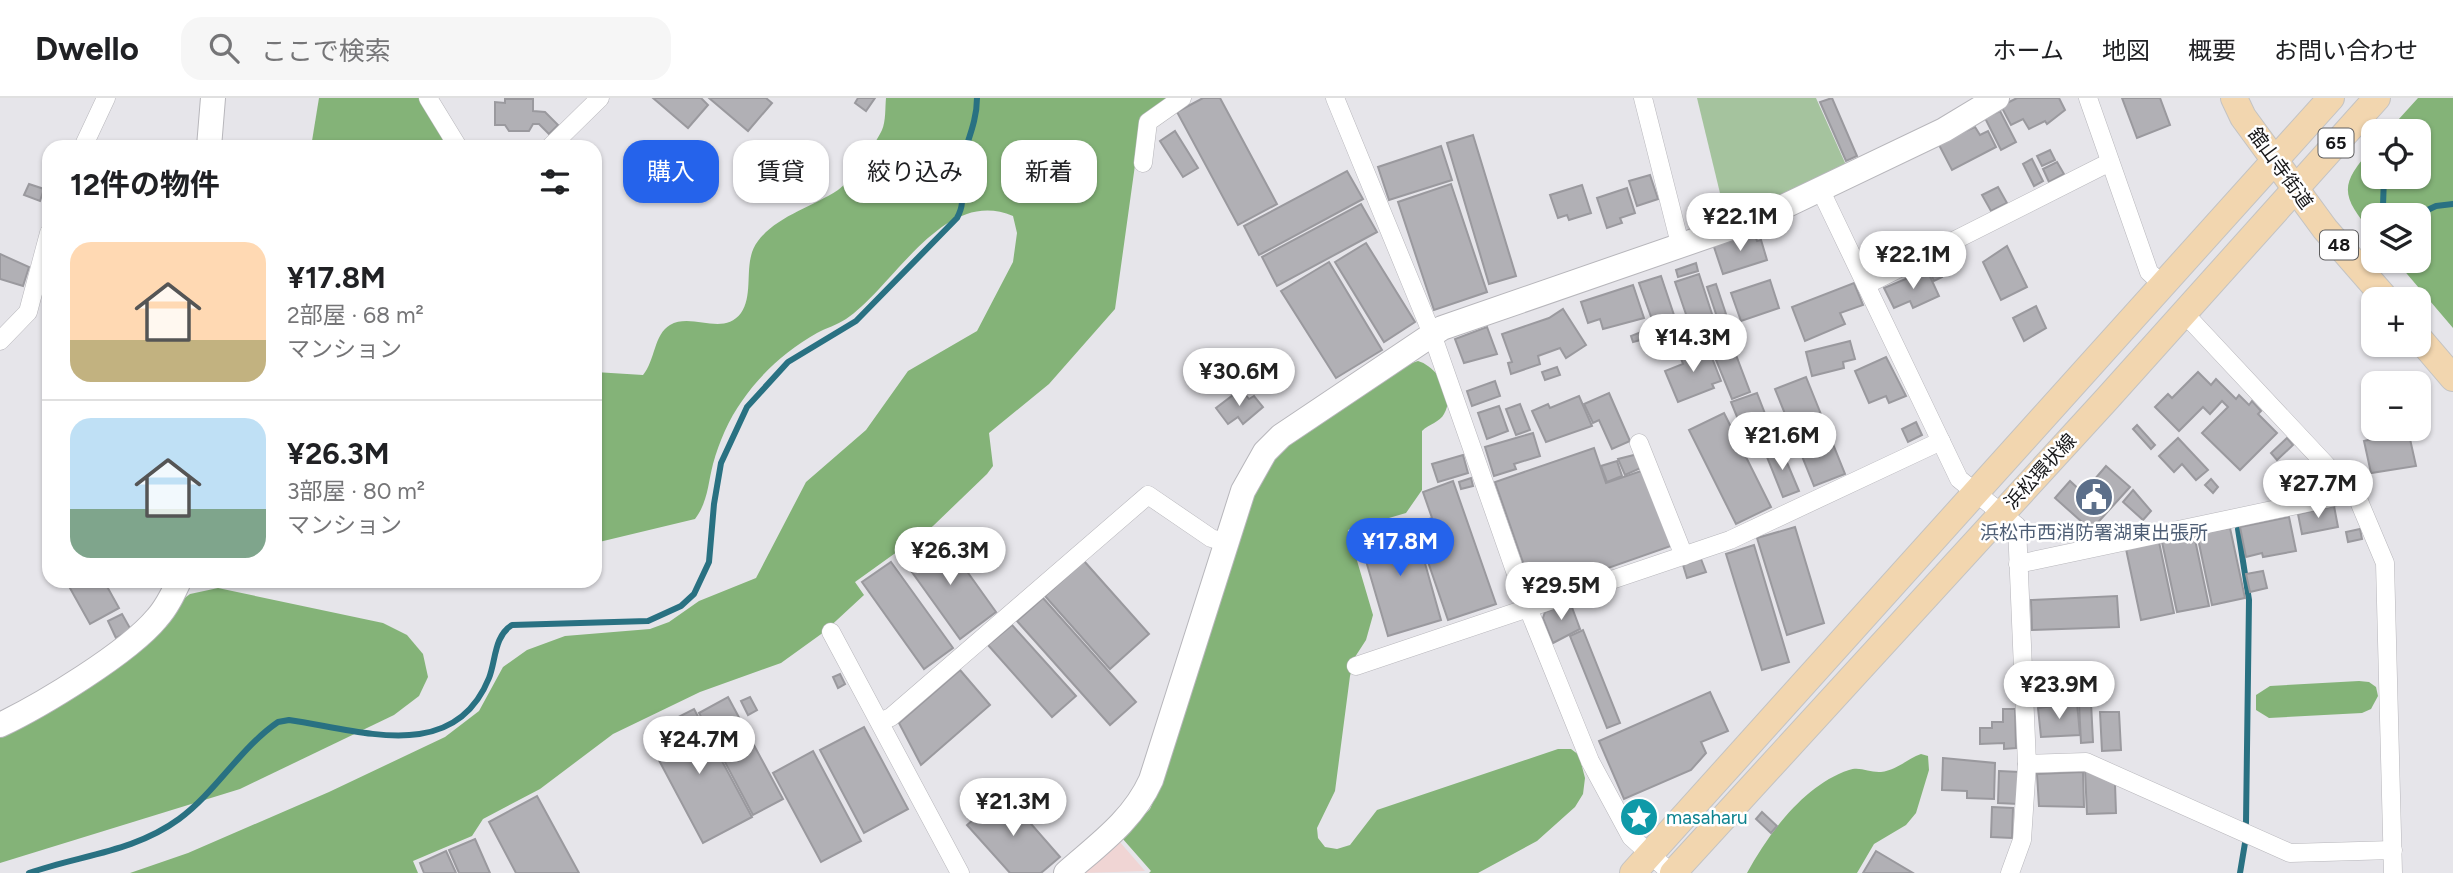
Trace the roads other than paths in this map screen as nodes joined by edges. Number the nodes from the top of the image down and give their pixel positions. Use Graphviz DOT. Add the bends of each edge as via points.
graph roads {
  1 [pos="106,98"];
  2 [pos="213,98"];
  3 [pos="428,98"];
  4 [pos="600,98"];
  5 [pos="1182,98"];
  6 [pos="1335,98"];
  7 [pos="1643,98"];
  8 [pos="1997,98"];
  9 [pos="2088,98"];
  10 [pos="2234,98"];
  11 [pos="2331,98"];
  12 [pos="2377,98"];
  13 [pos="86,140"];
  14 [pos="210,140"];
  15 [pos="454,140"];
  16 [pos="557,140"];
  17 [pos="2275,160"];
  18 [pos="2110,162"];
  19 [pos="1143,163"];
  20 [pos="2296,188"];
  21 [pos="1820,189"];
  22 [pos="1680,244"];
  23 [pos="42,259"];
  24 [pos="1866,285"];
  25 [pos="2163,285"];
  26 [pos="2376,287"];
  27 [pos="2184,313"];
  28 [pos="1432,334"];
  29 [pos="0,341"];
  30 [pos="2431,352"];
  31 [pos="2453,378"];
  32 [pos="1941,441"];
  33 [pos="1639,443"];
  34 [pos="1976,492"];
  35 [pos="2353,493"];
  36 [pos="2000,513"];
  37 [pos="1227,543"];
  38 [pos="1684,556"];
  39 [pos="2018,564"];
  40 [pos="175,588"];
  41 [pos="1528,608"];
  42 [pos="831,632"];
  43 [pos="1356,666"];
  44 [pos="880,722"];
  45 [pos="0,725"];
  46 [pos="2027,764"];
  47 [pos="2393,850"];
  48 [pos="1641,864"];
  49 [pos="960,873"];
  50 [pos="1066,873"];
  51 [pos="1672,873"];
  52 [pos="2010,873"];
  53 [pos="2393,873"];
  1 -- 13 [label="street"];
  2 -- 14 [label="street"];
  3 -- 15 [label="street"];
  4 -- 16 [label="street"];
  5 -- 19 [label="street" via="1148,122"];
  6 -- 28 [label="street"];
  7 -- 22 [label="street"];
  8 -- 21 [label="street" via="1944,130"];
  9 -- 18 [label="street"];
  10 -- 17 [label="main road, 舘山寺街道 / 48"];
  11 -- 17 [label="main road, 浜松環状線 / 65"];
  12 -- 20 [label="main road, 浜松環状線 / 65"];
  17 -- 20 [label="main road, 舘山寺街道 / 48"];
  17 -- 25 [label="main road, 浜松環状線 / 65"];
  18 -- 24 [label="street"];
  18 -- 25 [label="street" via="2149,272"];
  20 -- 26 [label="main road, 舘山寺街道 / 48"];
  20 -- 27 [label="main road, 浜松環状線 / 65"];
  21 -- 22 [label="street" via="1760,218"];
  21 -- 24 [label="street"];
  22 -- 28 [label="street"];
  23 -- 29 [label="street" via="28,312"];
  24 -- 32 [label="street"];
  25 -- 34 [label="main road, 浜松環状線 / 65"];
  27 -- 35 [label="street"];
  27 -- 36 [label="main road, 浜松環状線 / 65"];
  28 -- 37 [label="street" via="1281,436 1253,471"];
  28 -- 41 [label="street"];
  30 -- 31 [label="main road"];
  32 -- 34 [label="street" via="1959,479"];
  32 -- 38 [label="street" via="1730,540"];
  33 -- 38 [label="street"];
  34 -- 36 [label="street"];
  34 -- 48 [label="main road, 浜松環状線 / 65"];
  35 -- 39 [label="street"];
  35 -- 47 [label="street" via="2385,563"];
  36 -- 39 [label="street" via="2017,526"];
  36 -- 51 [label="main road, 浜松環状線 / 65"];
  37 -- 44 [label="street" via="1211,538 1149,495"];
  37 -- 50 [label="street" via="1140,804"];
  38 -- 41 [label="street"];
  39 -- 46 [label="street"];
  40 -- 45 [label="street" via="159,617 144,632 46,700"];
  41 -- 43 [label="street"];
  41 -- 48 [label="street" via="1590,761"];
  42 -- 44 [label="street"];
  44 -- 49 [label="street"];
  46 -- 47 [label="street" via="2086,762 2290,853"];
  46 -- 52 [label="street" via="2022,840"];
  47 -- 53 [label="street"];
  48 -- 51 [label="street"];
}
